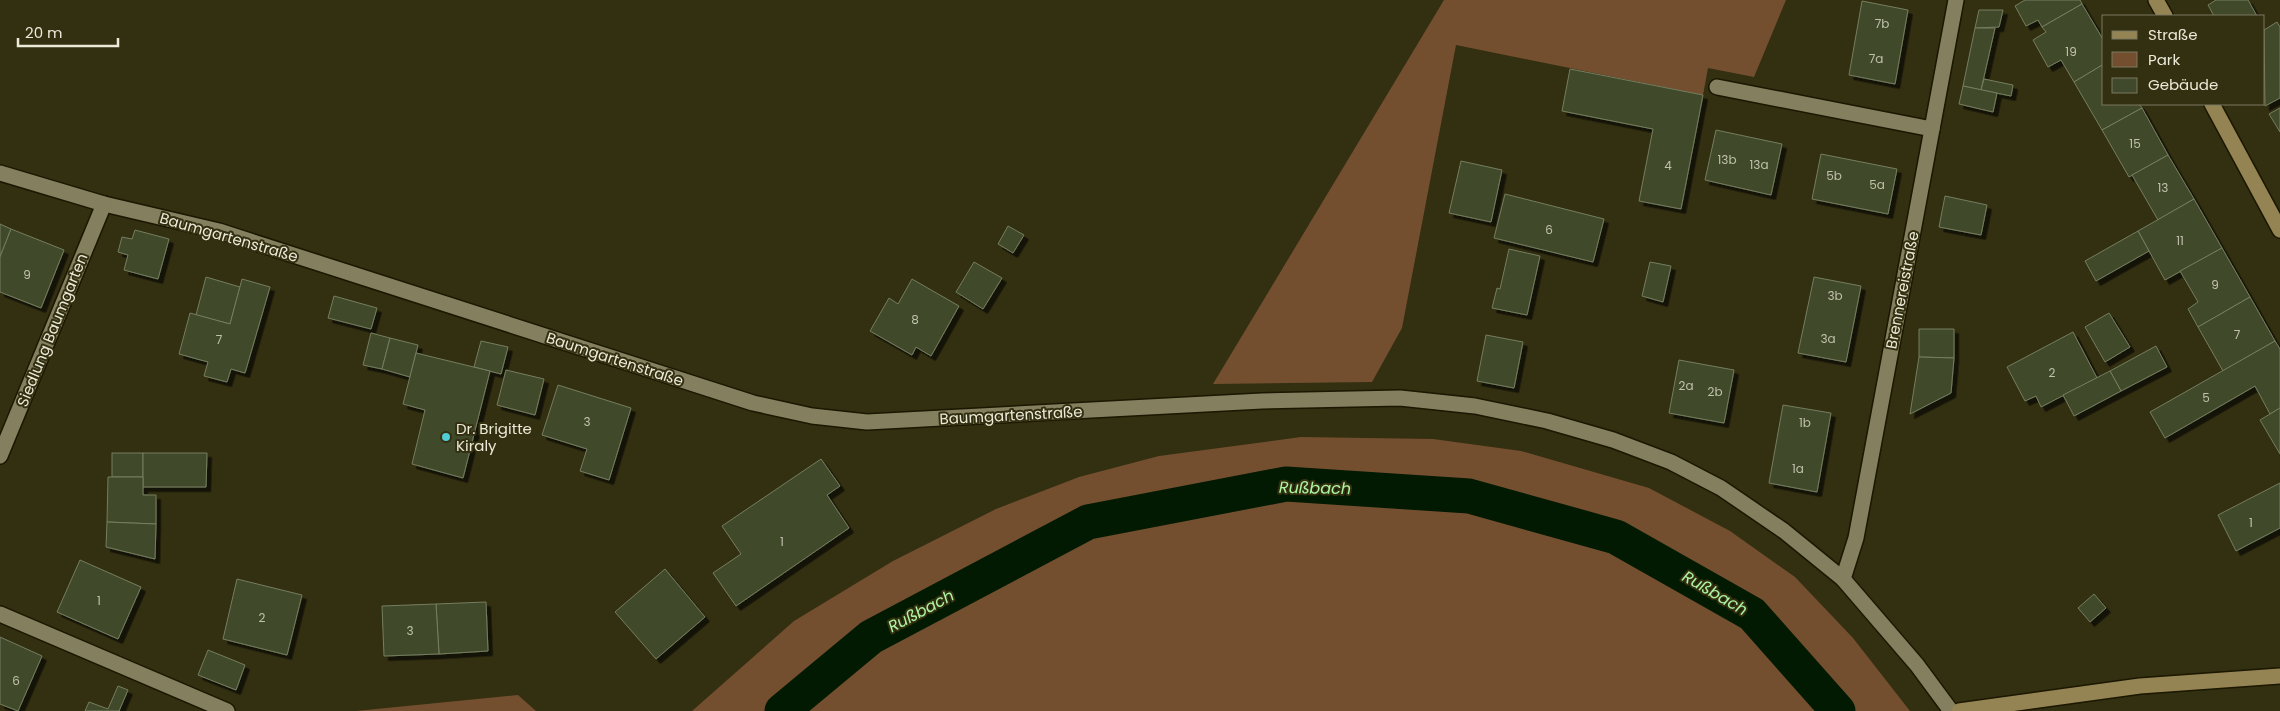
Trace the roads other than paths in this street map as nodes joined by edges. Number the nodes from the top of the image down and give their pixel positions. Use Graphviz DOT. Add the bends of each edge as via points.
graph roads {
  1 [pos="1956,0"];
  2 [pos="2156,0"];
  3 [pos="2164,15"];
  4 [pos="1717,88"];
  5 [pos="2213,105"];
  6 [pos="1932,129"];
  7 [pos="0,173"];
  8 [pos="104,204"];
  9 [pos="2280,230"];
  10 [pos="0,456"];
  11 [pos="1842,579"];
  12 [pos="0,614"];
  13 [pos="2280,676"];
  14 [pos="227,711"];
  15 [pos="1951,711"];
  16 [pos="1959,711"];
  1 -- 6 [label="street, Brennereistraße"];
  2 -- 3 [label="main road"];
  4 -- 6 [label="street"];
  5 -- 9 [label="main road"];
  6 -- 11 [label="street, Brennereistraße" via="1856,538"];
  7 -- 8 [label="street, Baumgartenstraße"];
  8 -- 10 [label="street, Siedlung Baumgarten"];
  8 -- 11 [label="street, Baumgartenstraße" via="219,231 754,403 812,416 867,422 1262,401 1400,398 1475,406 1547,421 1613,440 1671,462 1721,488 1784,532"];
  11 -- 15 [label="street, Baumgartenstraße" via="1917,665"];
  12 -- 14 [label="street"];
  13 -- 16 [label="main road" via="2140,686"];
}
